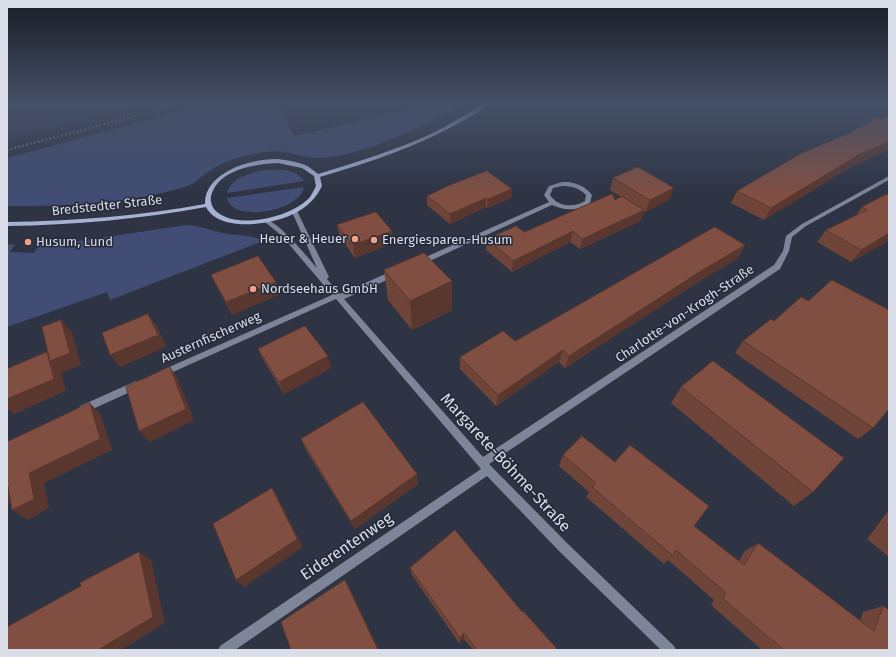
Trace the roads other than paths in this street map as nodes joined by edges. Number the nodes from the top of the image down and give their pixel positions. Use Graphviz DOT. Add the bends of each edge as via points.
graph roads {
  1 [pos="432,135"];
  2 [pos="317,176"];
  3 [pos="889,178"];
  4 [pos="553,202"];
  5 [pos="208,205"];
  6 [pos="295,212"];
  7 [pos="268,222"];
  8 [pos="7,224"];
  9 [pos="410,266"];
  10 [pos="403,269"];
  11 [pos="329,286"];
  12 [pos="338,297"];
  13 [pos="72,414"];
  14 [pos="485,466"];
  15 [pos="224,650"];
  16 [pos="670,650"];
  1 -- 2 [label="main road" via="376,158"];
  2 -- 5 [label="main road" via="307,168 294,163 266,162 242,167 227,174 215,184 208,194"];
  2 -- 6 [label="main road" via="317,194 309,204"];
  3 -- 14 [label="street, Charlotte-von-Krogh-Straße" via="804,225 789,236 786,251 777,267"];
  4 -- 4 [label="street" via="565,207 579,207 588,202 589,195 576,185 556,185 547,195"];
  4 -- 9 [label="street"];
  5 -- 7 [label="main road" via="215,214 229,220 247,223"];
  5 -- 8 [label="main road, Bredstedter Straße" via="132,218"];
  6 -- 7 [label="main road"];
  6 -- 11 [label="street, Margarete-Böhme-Straße"];
  7 -- 11 [label="street, Margarete-Böhme-Straße" via="284,235"];
  10 -- 12 [label="street, Austernfischerweg"];
  11 -- 12 [label="street, Margarete-Böhme-Straße"];
  12 -- 13 [label="street, Austernfischerweg"];
  12 -- 14 [label="street, Margarete-Böhme-Straße"];
  14 -- 15 [label="street, Eiderentenweg"];
  14 -- 16 [label="street, Margarete-Böhme-Straße" via="563,548"];
}
